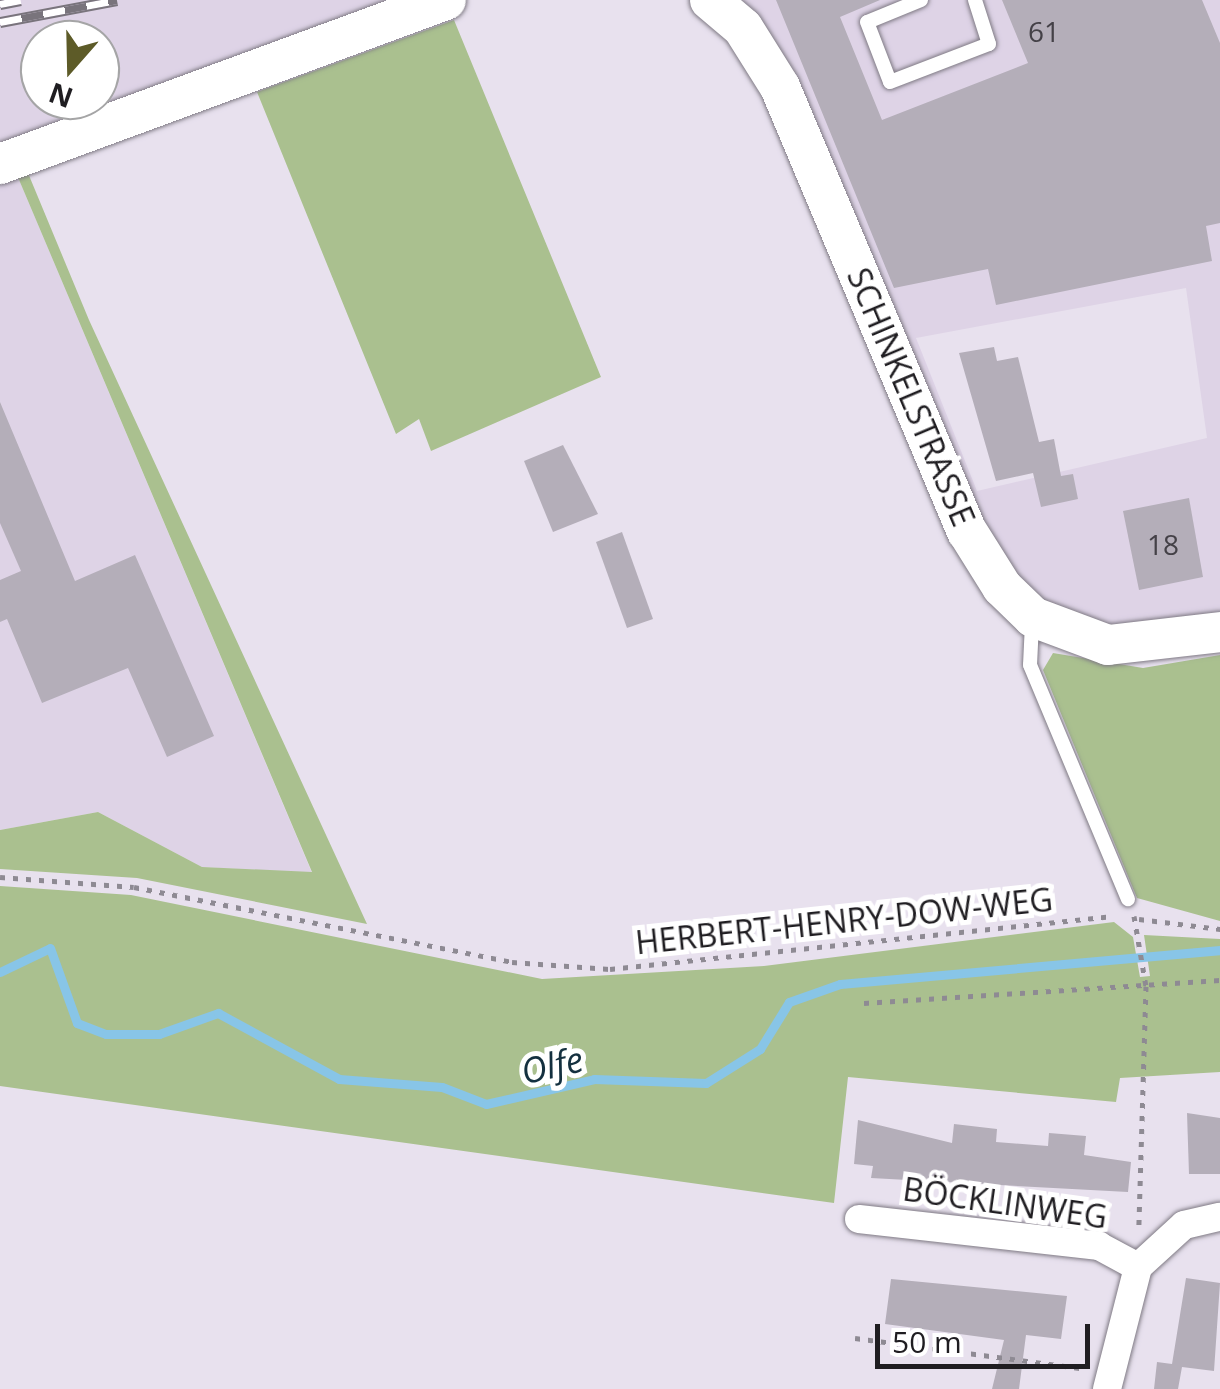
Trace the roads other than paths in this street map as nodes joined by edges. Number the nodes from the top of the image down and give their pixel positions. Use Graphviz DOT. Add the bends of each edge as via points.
graph roads {
  1 [pos="446,0"];
  2 [pos="710,0"];
  3 [pos="921,0"];
  4 [pos="975,0"];
  5 [pos="0,164"];
  6 [pos="1033,617"];
  7 [pos="1220,632"];
  8 [pos="1128,899"];
  9 [pos="1220,1217"];
  10 [pos="859,1219"];
  11 [pos="1141,1262"];
  12 [pos="1109,1380"];
  1 -- 5 [label="street"];
  2 -- 6 [label="street, SCHINKELSTRASSE" via="743,28 780,87 967,531"];
  3 -- 4 [label="lane" via="868,22 890,82 988,44"];
  6 -- 7 [label="street" via="1108,645"];
  6 -- 8 [label="lane" via="1030,665"];
  9 -- 11 [label="street, BÖCKLINWEG" via="1184,1225"];
  10 -- 11 [label="street, BÖCKLINWEG" via="1098,1246"];
  11 -- 12 [label="street, BÖCKLINWEG"];
}
